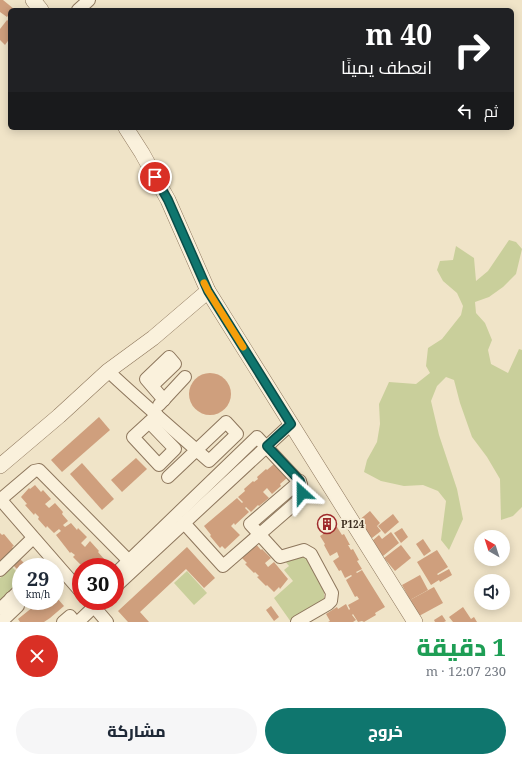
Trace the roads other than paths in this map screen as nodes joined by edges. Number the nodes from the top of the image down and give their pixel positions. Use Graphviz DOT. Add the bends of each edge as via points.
graph roads {
  1 [pos="33,0"];
  2 [pos="89,0"];
  3 [pos="39,8"];
  4 [pos="80,8"];
  5 [pos="127,130"];
  6 [pos="208,291"];
  7 [pos="108,371"];
  8 [pos="185,377"];
  9 [pos="152,386"];
  10 [pos="164,400"];
  11 [pos="150,419"];
  12 [pos="291,424"];
  13 [pos="267,446"];
  14 [pos="181,465"];
  15 [pos="0,466"];
  16 [pos="168,478"];
  17 [pos="0,499"];
  18 [pos="184,523"];
  19 [pos="259,534"];
  20 [pos="33,538"];
  21 [pos="46,558"];
  22 [pos="133,564"];
  23 [pos="124,569"];
  24 [pos="0,570"];
  25 [pos="124,576"];
  26 [pos="64,577"];
  27 [pos="72,584"];
  28 [pos="11,598"];
  29 [pos="0,609"];
  30 [pos="87,610"];
  31 [pos="99,610"];
  32 [pos="411,621"];
  33 [pos="1,622"];
  34 [pos="64,622"];
  35 [pos="76,622"];
  36 [pos="107,622"];
  37 [pos="297,622"];
  1 -- 3 [label="street"];
  2 -- 4 [label="street"];
  5 -- 6 [label="street" via="168,200"];
  6 -- 7 [label="street" via="153,338"];
  6 -- 12 [label="street"];
  7 -- 11 [label="street"];
  7 -- 15 [label="street"];
  8 -- 10 [label="street"];
  9 -- 10 [label="street"];
  10 -- 11 [label="street"];
  11 -- 14 [label="street" via="169,454"];
  11 -- 14 [label="street" via="196,450"];
  12 -- 13 [label="street"];
  12 -- 32 [label="street"];
  13 -- 18 [label="street"];
  13 -- 19 [label="street" via="300,481 250,524"];
  13 -- 22 [label="street" via="257,437"];
  14 -- 16 [label="street"];
  17 -- 20 [label="street"];
  17 -- 22 [label="street" via="34,470 39,470"];
  18 -- 19 [label="street" via="223,566"];
  18 -- 22 [label="street"];
  19 -- 37 [label="street" via="280,556 304,550 311,554 332,594 328,604"];
  20 -- 21 [label="street"];
  20 -- 24 [label="street"];
  22 -- 23 [label="street"];
  22 -- 25 [label="street"];
  26 -- 27 [label="street"];
  28 -- 29 [label="street"];
  28 -- 33 [label="street" via="18,606"];
  30 -- 35 [label="street"];
  31 -- 36 [label="street"];
  34 -- 35 [label="street" via="70,616"];
}
